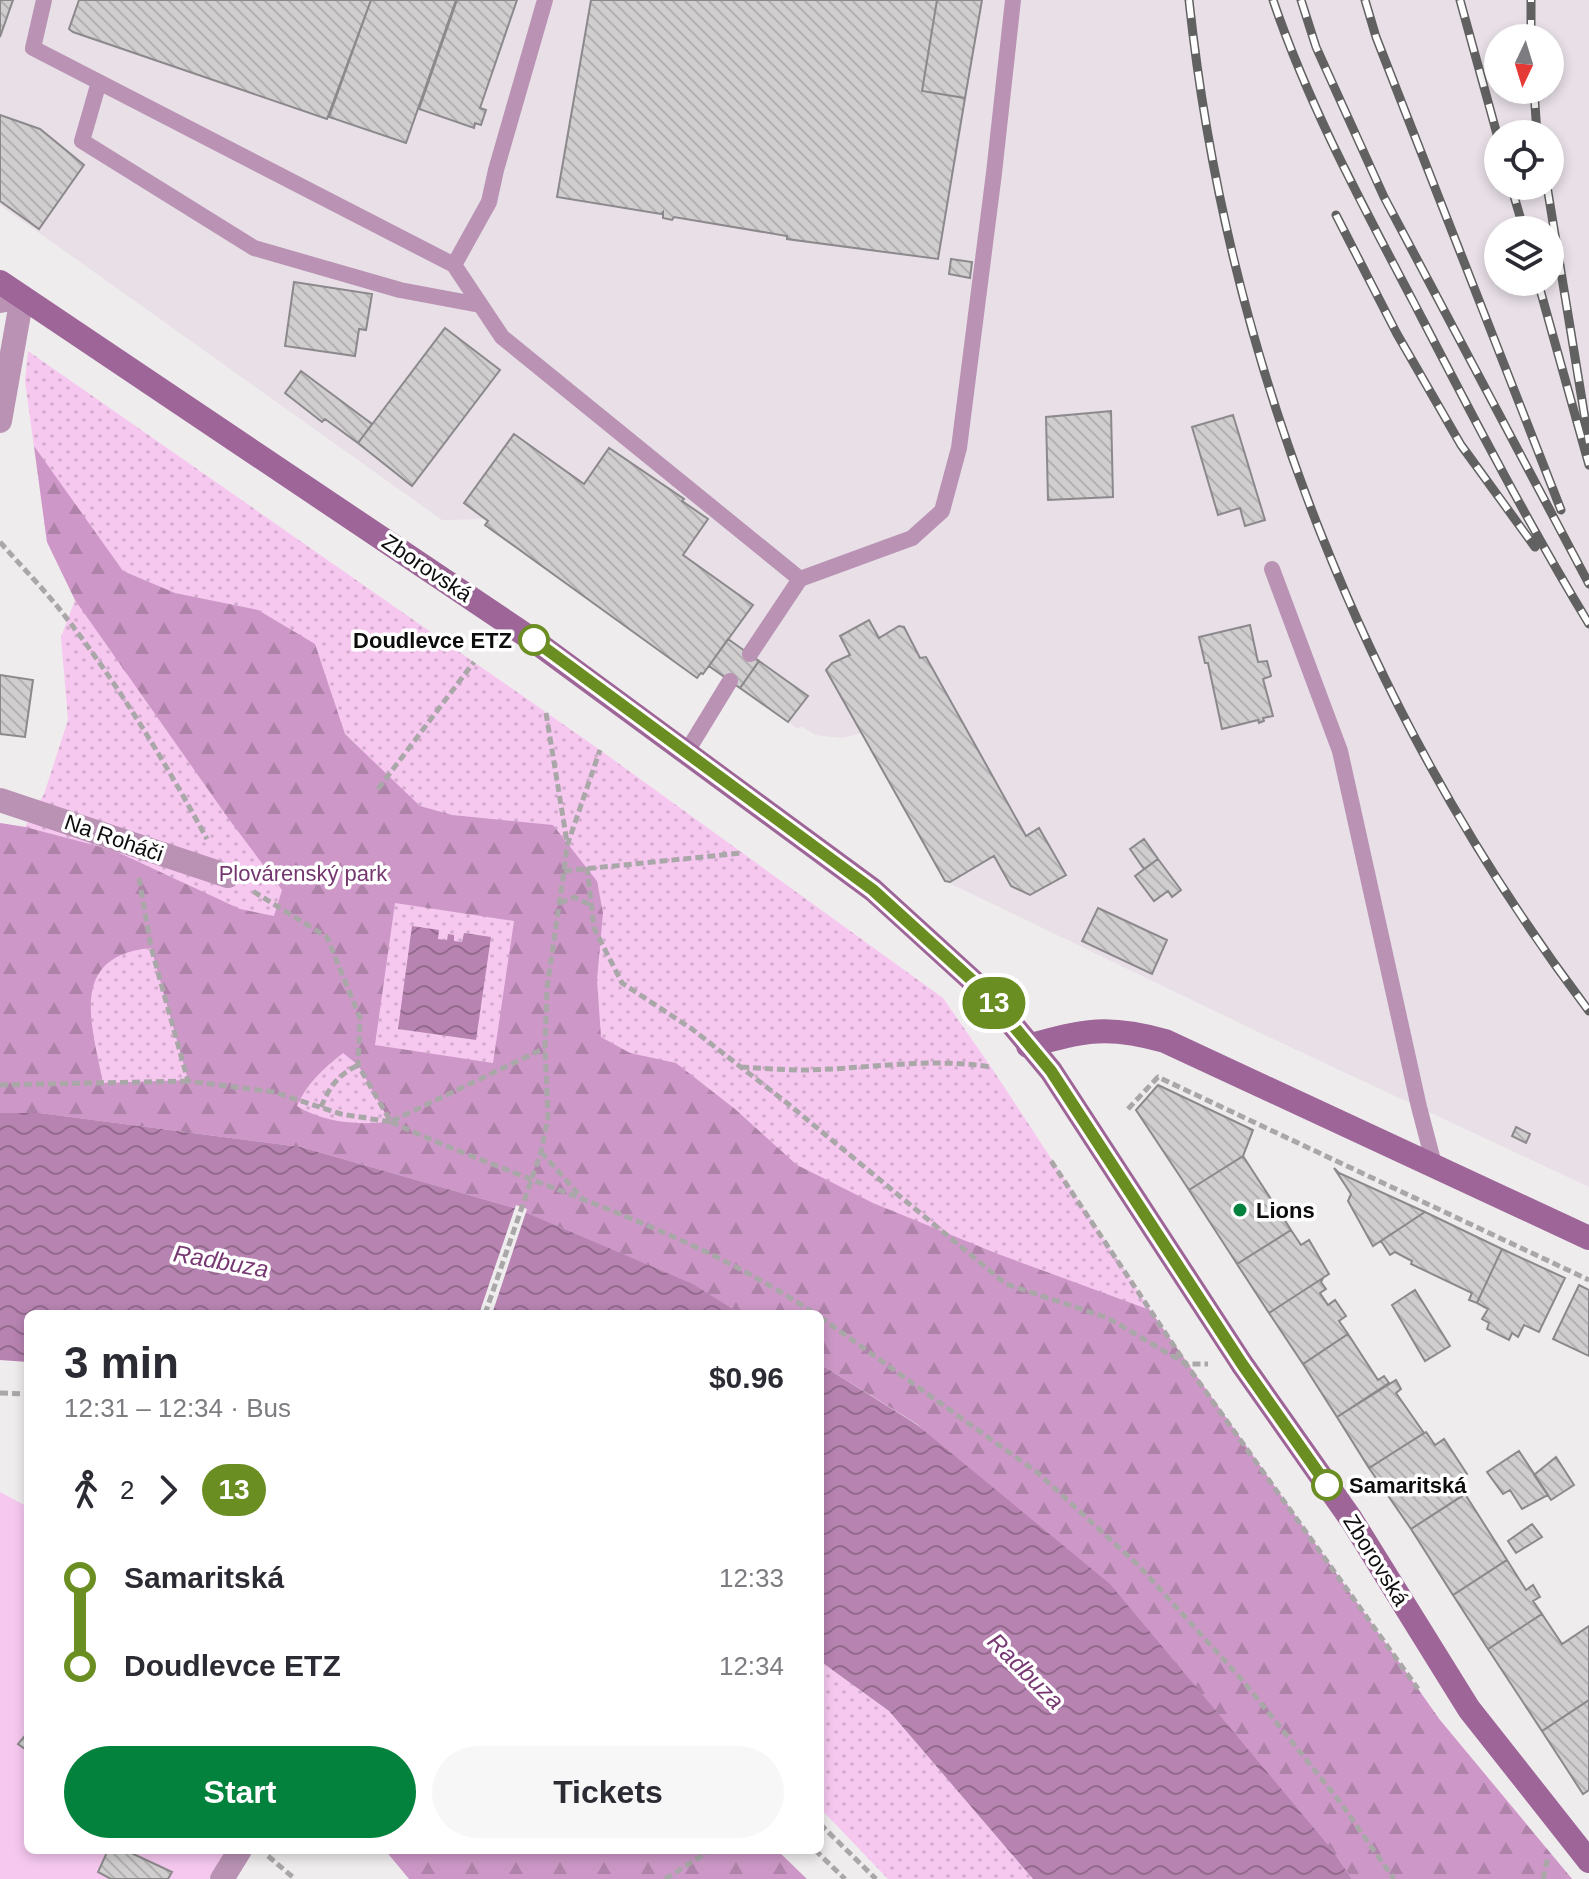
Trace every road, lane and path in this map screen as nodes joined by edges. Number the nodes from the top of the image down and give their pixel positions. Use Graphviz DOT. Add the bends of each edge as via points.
graph roads {
  1 [pos="44,0"];
  2 [pos="545,0"];
  3 [pos="1013,0"];
  4 [pos="99,82"];
  5 [pos="454,265"];
  6 [pos="0,282"];
  7 [pos="11,299"];
  8 [pos="480,305"];
  9 [pos="0,421"];
  10 [pos="0,542"];
  11 [pos="1272,569"];
  12 [pos="800,579"];
  13 [pos="750,654"];
  14 [pos="474,662"];
  15 [pos="730,681"];
  16 [pos="546,713"];
  17 [pos="600,750"];
  18 [pos="686,753"];
  19 [pos="378,789"];
  20 [pos="0,800"];
  21 [pos="133,844"];
  22 [pos="567,846"];
  23 [pos="742,853"];
  24 [pos="587,867"];
  25 [pos="564,871"];
  26 [pos="228,876"];
  27 [pos="559,903"];
  28 [pos="592,905"];
  29 [pos="1028,1046"];
  30 [pos="545,1048"];
  31 [pos="358,1065"];
  32 [pos="740,1067"];
  33 [pos="991,1067"];
  34 [pos="188,1081"];
  35 [pos="0,1085"];
  36 [pos="321,1107"];
  37 [pos="1128,1109"];
  38 [pos="391,1122"];
  39 [pos="541,1152"];
  40 [pos="1051,1161"];
  41 [pos="1434,1164"];
  42 [pos="584,1200"];
  43 [pos="1589,1238"];
  44 [pos="1589,1280"];
  45 [pos="486,1310"];
  46 [pos="808,1310"];
  47 [pos="824,1320"];
  48 [pos="1186,1364"];
  49 [pos="1242,1364"];
  50 [pos="0,1393"];
  51 [pos="24,1394"];
  52 [pos="1422,1694"];
  53 [pos="824,1828"];
  54 [pos="1549,1851"];
  55 [pos="238,1854"];
  56 [pos="266,1854"];
  57 [pos="705,1854"];
  58 [pos="819,1854"];
  59 [pos="1557,1860"];
  60 [pos="1589,1861"];
  61 [pos="222,1879"];
  62 [pos="295,1879"];
  63 [pos="665,1879"];
  64 [pos="845,1879"];
  65 [pos="876,1879"];
  66 [pos="1394,1879"];
  1 -- 4 [label="lane" via="33,48"];
  2 -- 5 [label="lane" via="489,202"];
  3 -- 12 [label="lane" via="959,448 942,511 912,538"];
  4 -- 5 [label="lane"];
  4 -- 8 [label="lane" via="82,141 254,248 400,290"];
  5 -- 8 [label="lane"];
  6 -- 7 [label="main road, Zborovská"];
  7 -- 9 [label="street"];
  7 -- 18 [label="main road, Zborovská" via="533,640"];
  8 -- 12 [label="lane" via="502,337"];
  10 -- 26 [label="path" via="61,610 122,696"];
  11 -- 41 [label="lane" via="1340,751"];
  12 -- 13 [label="lane"];
  14 -- 19 [label="path"];
  15 -- 18 [label="lane"];
  16 -- 22 [label="path"];
  17 -- 22 [label="path"];
  18 -- 29 [label="main road, Zborovská" via="873,890 986,993"];
  20 -- 21 [label="street, Na Roháči"];
  21 -- 26 [label="street, Na Roháči"];
  21 -- 34 [label="path" via="151,947"];
  22 -- 25 [label="path"];
  23 -- 24 [label="path"];
  24 -- 25 [label="path"];
  24 -- 28 [label="path"];
  25 -- 27 [label="path"];
  26 -- 31 [label="path" via="327,937 360,1018"];
  27 -- 28 [label="path" via="574,897"];
  27 -- 30 [label="path"];
  28 -- 32 [label="path" via="594,928 622,983"];
  29 -- 41 [label="main road" via="1074,1033 1113,1030 1165,1041"];
  29 -- 49 [label="main road, Zborovská" via="1051,1071"];
  30 -- 38 [label="path"];
  30 -- 39 [label="path" via="548,1117"];
  31 -- 36 [label="path" via="330,1085"];
  31 -- 38 [label="path"];
  32 -- 33 [label="path" via="804,1070 959,1062"];
  32 -- 48 [label="path" via="1006,1284 1108,1318"];
  34 -- 35 [label="path"];
  34 -- 36 [label="path" via="274,1092"];
  36 -- 38 [label="path"];
  37 -- 44 [label="path" via="1158,1077"];
  38 -- 42 [label="path"];
  39 -- 42 [label="path"];
  39 -- 45 [label="path"];
  40 -- 48 [label="path"];
  41 -- 43 [label="main road"];
  42 -- 46 [label="path" via="716,1256"];
  47 -- 66 [label="path" via="1038,1473 1139,1566 1244,1682"];
  48 -- 49 [label="path"];
  48 -- 52 [label="path"];
  49 -- 60 [label="main road, Zborovská" via="1351,1519 1469,1709"];
  50 -- 51 [label="path"];
  53 -- 65 [label="path"];
  54 -- 59 [label="path"];
  55 -- 61 [label="street"];
  56 -- 62 [label="path"];
  57 -- 63 [label="path"];
  58 -- 64 [label="path"];
}
